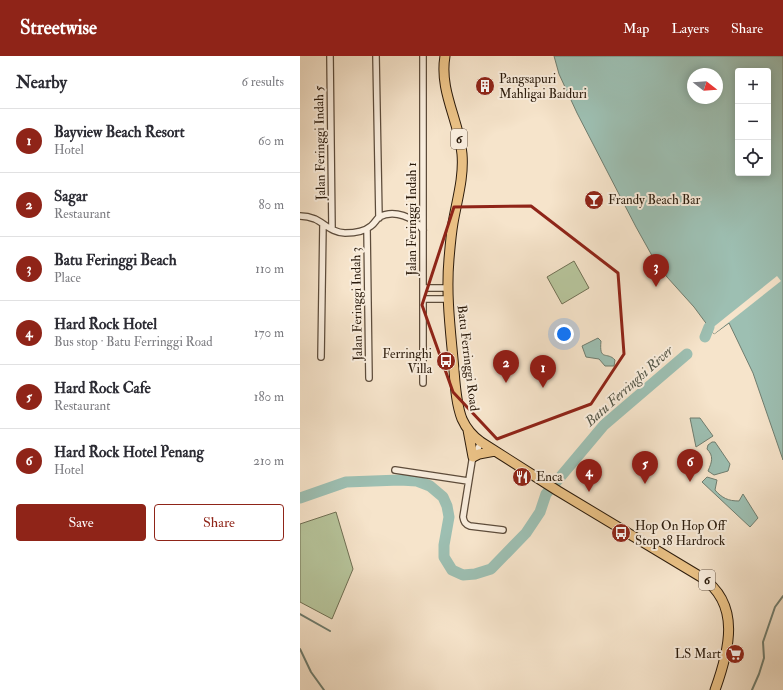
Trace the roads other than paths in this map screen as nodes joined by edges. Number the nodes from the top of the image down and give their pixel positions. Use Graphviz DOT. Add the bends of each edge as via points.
graph roads {
  1 [pos="330,56"];
  2 [pos="376,56"];
  3 [pos="423,56"];
  4 [pos="445,56"];
  5 [pos="300,216"];
  6 [pos="379,218"];
  7 [pos="323,224"];
  8 [pos="332,229"];
  9 [pos="367,229"];
  10 [pos="423,230"];
  11 [pos="423,288"];
  12 [pos="448,288"];
  13 [pos="423,299"];
  14 [pos="448,299"];
  15 [pos="321,357"];
  16 [pos="369,378"];
  17 [pos="423,383"];
  18 [pos="466,425"];
  19 [pos="481,442"];
  20 [pos="496,451"];
  21 [pos="473,457"];
  22 [pos="394,470"];
  23 [pos="468,481"];
  24 [pos="503,530"];
  25 [pos="715,690"];
  1 -- 8 [label="street, Jalan Feringgi Indah 5"];
  2 -- 6 [label="street"];
  3 -- 10 [label="street, Jalan Feringgi Indah 1"];
  4 -- 12 [label="main road, Batu Ferringgi Road / 6" via="445,86 462,154"];
  5 -- 7 [label="street" via="308,216"];
  6 -- 9 [label="street"];
  6 -- 10 [label="street" via="393,214 406,216"];
  7 -- 8 [label="street"];
  7 -- 15 [label="street"];
  8 -- 9 [label="street" via="338,233 354,233"];
  9 -- 16 [label="street, Jalan Feringgi Indah 3"];
  10 -- 11 [label="street, Jalan Feringgi Indah 1"];
  11 -- 12 [label="street"];
  11 -- 13 [label="street, Jalan Feringgi Indah 1"];
  12 -- 14 [label="main road, Batu Ferringgi Road / 6"];
  13 -- 14 [label="street"];
  13 -- 17 [label="street, Jalan Feringgi Indah 1"];
  14 -- 18 [label="main road, Batu Ferringgi Road / 6" via="457,396"];
  18 -- 19 [label="main road, Batu Ferringgi Road / 6"];
  18 -- 21 [label="main road"];
  19 -- 20 [label="main road, Batu Ferringgi Road / 6"];
  19 -- 21 [label="street"];
  20 -- 21 [label="main road"];
  20 -- 25 [label="main road, Batu Ferringgi Road / 6" via="712,585 725,609 729,633 726,660"];
  21 -- 23 [label="street"];
  22 -- 23 [label="street"];
  23 -- 24 [label="street" via="463,517 466,524"];
}
